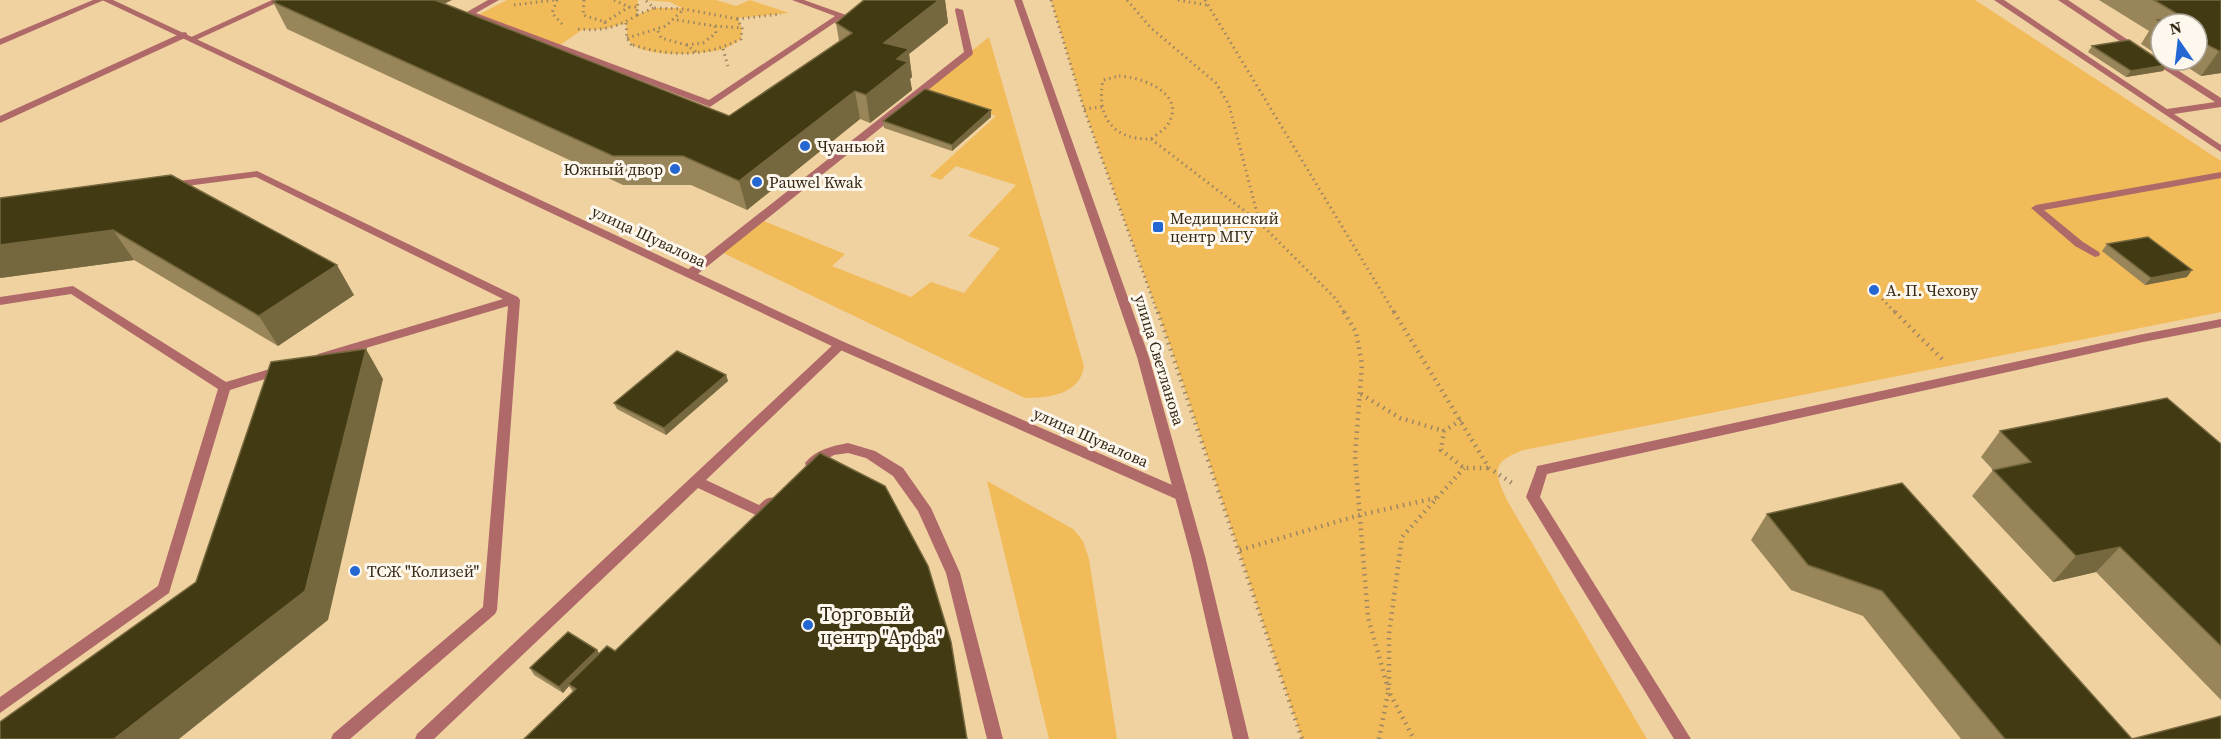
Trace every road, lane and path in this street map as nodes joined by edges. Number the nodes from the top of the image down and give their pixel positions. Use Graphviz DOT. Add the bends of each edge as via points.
graph roads {
  1 [pos="100,0"];
  2 [pos="106,0"];
  3 [pos="279,0"];
  4 [pos="556,0"];
  5 [pos="584,0"];
  6 [pos="614,0"];
  7 [pos="638,0"];
  8 [pos="645,0"];
  9 [pos="796,0"];
  10 [pos="1018,0"];
  11 [pos="1051,0"];
  12 [pos="1126,0"];
  13 [pos="1178,0"];
  14 [pos="1998,0"];
  15 [pos="2062,0"];
  16 [pos="491,2"];
  17 [pos="1206,2"];
  18 [pos="629,7"];
  19 [pos="639,7"];
  20 [pos="654,8"];
  21 [pos="684,9"];
  22 [pos="958,10"];
  23 [pos="637,15"];
  24 [pos="677,20"];
  25 [pos="604,22"];
  26 [pos="715,26"];
  27 [pos="604,28"];
  28 [pos="742,28"];
  29 [pos="658,31"];
  30 [pos="0,33"];
  31 [pos="188,37"];
  32 [pos="10,38"];
  33 [pos="627,38"];
  34 [pos="0,42"];
  35 [pos="633,45"];
  36 [pos="686,45"];
  37 [pos="699,53"];
  38 [pos="2221,103"];
  39 [pos="1102,107"];
  40 [pos="1084,109"];
  41 [pos="2166,112"];
  42 [pos="0,120"];
  43 [pos="1151,140"];
  44 [pos="2221,149"];
  45 [pos="2221,175"];
  46 [pos="163,186"];
  47 [pos="1259,222"];
  48 [pos="2095,254"];
  49 [pos="690,274"];
  50 [pos="1882,299"];
  51 [pos="514,300"];
  52 [pos="0,301"];
  53 [pos="2221,323"];
  54 [pos="840,345"];
  55 [pos="314,360"];
  56 [pos="292,367"];
  57 [pos="1962,378"];
  58 [pos="225,387"];
  59 [pos="1361,394"];
  60 [pos="1461,420"];
  61 [pos="1444,431"];
  62 [pos="1464,468"];
  63 [pos="1490,468"];
  64 [pos="798,476"];
  65 [pos="696,481"];
  66 [pos="783,490"];
  67 [pos="1181,495"];
  68 [pos="1533,497"];
  69 [pos="1437,498"];
  70 [pos="1360,515"];
  71 [pos="1240,550"];
  72 [pos="1389,692"];
  73 [pos="0,706"];
  74 [pos="339,739"];
  75 [pos="423,739"];
  76 [pos="994,739"];
  77 [pos="1241,739"];
  78 [pos="1302,739"];
  79 [pos="1379,739"];
  80 [pos="1414,739"];
  81 [pos="1683,739"];
  1 -- 32 [label="street"];
  2 -- 31 [label="street, улица Шувалова"];
  3 -- 31 [label="street"];
  4 -- 16 [label="path" via="523,6"];
  4 -- 27 [label="path" via="552,13 560,24 582,30"];
  5 -- 25 [label="path" via="583,15"];
  6 -- 18 [label="path"];
  7 -- 19 [label="path"];
  8 -- 20 [label="path"];
  9 -- 16 [label="street" via="842,15 710,104 470,13"];
  10 -- 67 [label="street, улица Светланова" via="1143,357"];
  11 -- 40 [label="path"];
  12 -- 47 [label="path" via="1151,28 1216,84 1230,105"];
  13 -- 17 [label="path"];
  14 -- 41 [label="street"];
  15 -- 38 [label="street"];
  17 -- 60 [label="path"];
  18 -- 19 [label="path"];
  18 -- 25 [label="path"];
  19 -- 23 [label="path"];
  20 -- 21 [label="path"];
  20 -- 23 [label="path"];
  21 -- 24 [label="path"];
  21 -- 28 [label="path" via="738,18"];
  22 -- 49 [label="street" via="969,53"];
  23 -- 27 [label="path" via="626,23"];
  24 -- 26 [label="path"];
  24 -- 29 [label="path"];
  25 -- 27 [label="path"];
  26 -- 28 [label="path"];
  26 -- 36 [label="path" via="716,33 703,43"];
  28 -- 37 [label="path" via="741,39 723,49"];
  29 -- 33 [label="path"];
  29 -- 36 [label="path" via="662,38"];
  30 -- 32 [label="street"];
  31 -- 42 [label="street"];
  31 -- 49 [label="street, улица Шувалова"];
  32 -- 34 [label="street"];
  35 -- 37 [label="path" via="668,54"];
  36 -- 37 [label="path"];
  38 -- 41 [label="street"];
  39 -- 40 [label="path"];
  39 -- 43 [label="path" via="1116,131 1127,138"];
  39 -- 43 [label="path" via="1099,94 1103,80 1113,75 1143,78 1157,85 1172,106 1171,119"];
  40 -- 71 [label="path"];
  41 -- 44 [label="street"];
  43 -- 47 [label="path"];
  45 -- 48 [label="street" via="2036,208"];
  46 -- 51 [label="street" via="257,174"];
  47 -- 59 [label="path" via="1336,299 1356,332 1362,364"];
  49 -- 54 [label="street, улица Шувалова"];
  50 -- 57 [label="path"];
  51 -- 55 [label="street"];
  51 -- 74 [label="street" via="490,610"];
  52 -- 58 [label="street" via="73,290"];
  53 -- 57 [label="street"];
  54 -- 65 [label="street"];
  54 -- 67 [label="street, улица Шувалова"];
  56 -- 58 [label="street"];
  57 -- 68 [label="street" via="1542,470"];
  58 -- 73 [label="street" via="164,589"];
  59 -- 61 [label="path" via="1412,424"];
  59 -- 70 [label="path" via="1356,456"];
  60 -- 61 [label="path"];
  60 -- 63 [label="path"];
  61 -- 62 [label="path" via="1442,450"];
  62 -- 63 [label="path"];
  62 -- 69 [label="path"];
  63 -- 68 [label="path"];
  64 -- 76 [label="street" via="813,461 831,451 848,448 870,454 898,472 924,508 953,573"];
  65 -- 66 [label="street" via="756,517"];
  65 -- 75 [label="street"];
  67 -- 77 [label="street, улица Светланова"];
  68 -- 81 [label="street"];
  69 -- 70 [label="path"];
  69 -- 72 [label="path" via="1402,537 1389,634"];
  70 -- 71 [label="path"];
  70 -- 72 [label="path" via="1368,617"];
  71 -- 78 [label="path"];
  72 -- 79 [label="path"];
  72 -- 80 [label="path"];
}
